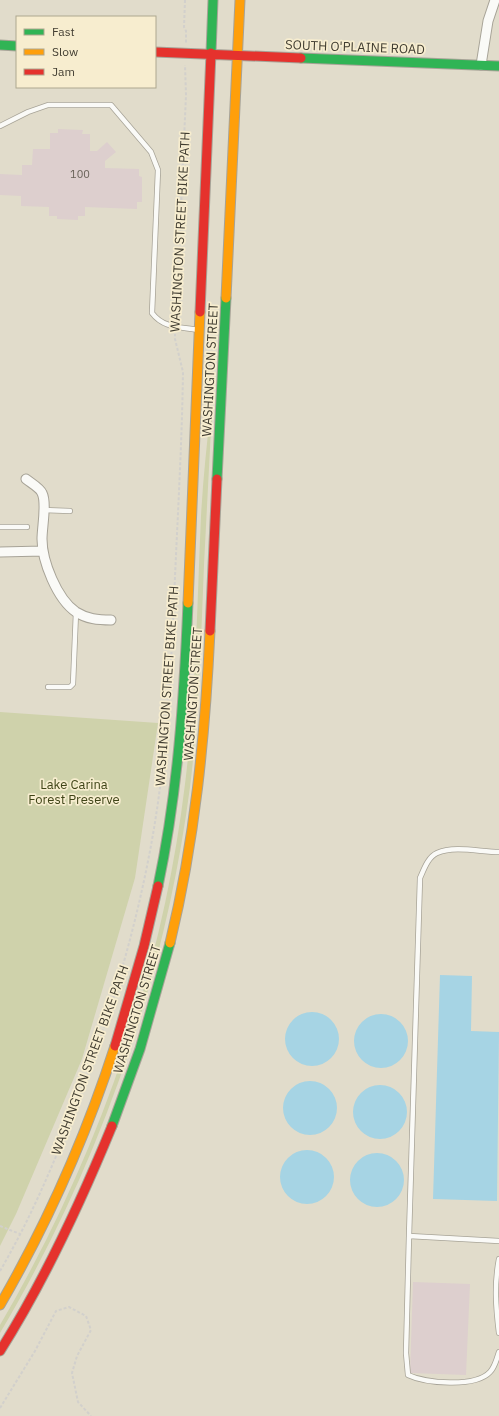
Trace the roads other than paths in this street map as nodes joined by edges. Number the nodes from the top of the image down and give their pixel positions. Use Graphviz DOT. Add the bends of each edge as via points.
graph roads {
  1 [pos="213,0"];
  2 [pos="240,0"];
  3 [pos="495,0"];
  4 [pos="0,45"];
  5 [pos="16,46"];
  6 [pos="156,52"];
  7 [pos="211,55"];
  8 [pos="238,56"];
  9 [pos="481,65"];
  10 [pos="499,66"];
  11 [pos="0,126"];
  12 [pos="199,330"];
  13 [pos="26,479"];
  14 [pos="43,510"];
  15 [pos="70,511"];
  16 [pos="0,527"];
  17 [pos="27,528"];
  18 [pos="43,550"];
  19 [pos="0,552"];
  20 [pos="76,612"];
  21 [pos="111,620"];
  22 [pos="48,687"];
  23 [pos="499,852"];
  24 [pos="409,1236"];
  25 [pos="499,1241"];
  26 [pos="499,1260"];
  27 [pos="0,1305"];
  28 [pos="499,1333"];
  29 [pos="0,1351"];
  30 [pos="499,1352"];
  1 -- 7 [label="main road, WASHINGTON STREET"];
  2 -- 8 [label="main road, WASHINGTON STREET"];
  3 -- 9 [label="street" via="488,21"];
  4 -- 5 [label="main road"];
  6 -- 7 [label="main road, SOUTH O'PLAINE ROAD"];
  7 -- 8 [label="main road, SOUTH O'PLAINE ROAD"];
  7 -- 12 [label="main road, WASHINGTON STREET"];
  8 -- 9 [label="main road, SOUTH O'PLAINE ROAD"];
  8 -- 29 [label="main road, WASHINGTON STREET" via="205,736 190,848 168,954 117,1114 68,1227 32,1299"];
  9 -- 10 [label="main road, SOUTH O'PLAINE ROAD"];
  11 -- 12 [label="lane" via="48,104 111,105 151,152 158,170 152,313 165,325"];
  12 -- 27 [label="main road, WASHINGTON STREET" via="184,692 175,791 160,880 130,1004 93,1110 44,1223"];
  13 -- 14 [label="street" via="42,492"];
  14 -- 15 [label="lane"];
  14 -- 18 [label="street"];
  16 -- 17 [label="lane"];
  18 -- 19 [label="street"];
  18 -- 20 [label="street" via="58,591"];
  20 -- 21 [label="street" via="92,619"];
  20 -- 22 [label="lane" via="73,684 70,687"];
  23 -- 24 [label="lane" via="455,850 437,853 427,862 420,878"];
  24 -- 25 [label="lane"];
  24 -- 30 [label="lane" via="406,1353 408,1375 424,1381 453,1383 474,1380 484,1377 491,1371"];
  26 -- 28 [label="lane" via="495,1300"];
}
